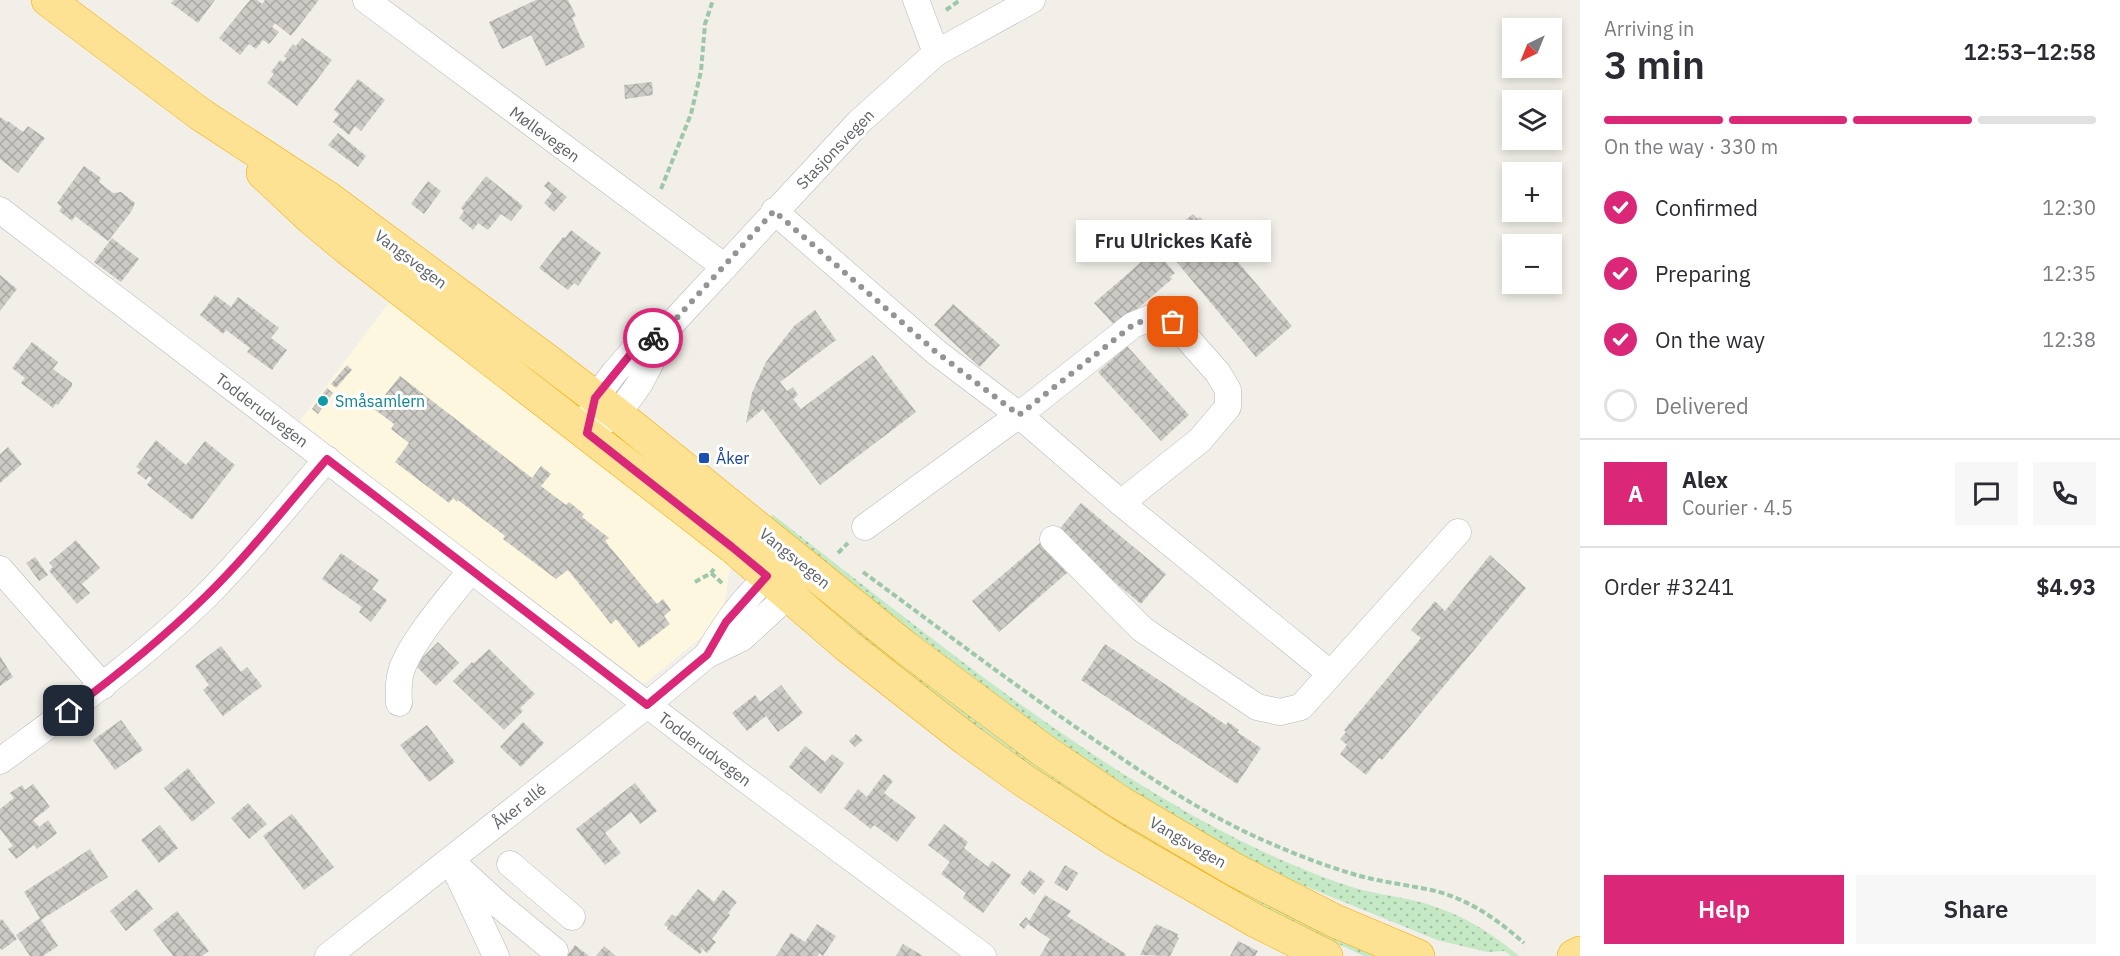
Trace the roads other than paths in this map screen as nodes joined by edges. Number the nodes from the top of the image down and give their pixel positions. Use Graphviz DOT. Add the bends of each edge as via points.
graph roads {
  1 [pos="48,0"];
  2 [pos="366,0"];
  3 [pos="916,0"];
  4 [pos="1032,0"];
  5 [pos="936,53"];
  6 [pos="200,114"];
  7 [pos="0,210"];
  8 [pos="774,211"];
  9 [pos="725,267"];
  10 [pos="606,406"];
  11 [pos="1019,415"];
  12 [pos="587,433"];
  13 [pos="327,459"];
  14 [pos="1121,503"];
  15 [pos="865,527"];
  16 [pos="1458,532"];
  17 [pos="1053,539"];
  18 [pos="795,558"];
  19 [pos="0,569"];
  20 [pos="471,570"];
  21 [pos="777,585"];
  22 [pos="1331,674"];
  23 [pos="103,686"];
  24 [pos="399,703"];
  25 [pos="647,705"];
  26 [pos="0,761"];
  27 [pos="450,860"];
  28 [pos="498,904"];
  29 [pos="572,917"];
  30 [pos="555,951"];
  31 [pos="1580,954"];
  32 [pos="328,956"];
  33 [pos="496,956"];
  34 [pos="983,956"];
  35 [pos="1326,956"];
  36 [pos="1418,956"];
  37 [pos="1574,956"];
  1 -- 6 [label="highway, Vangsvegen"];
  2 -- 9 [label="street, Møllevegen"];
  3 -- 5 [label="street"];
  4 -- 5 [label="street, Stasjonsvegen"];
  5 -- 8 [label="street, Stasjonsvegen" via="859,122"];
  6 -- 10 [label="highway, Vangsvegen" via="328,198"];
  6 -- 12 [label="highway, Vangsvegen" via="346,248"];
  7 -- 13 [label="street, Todderudvegen"];
  8 -- 9 [label="street, Stasjonsvegen"];
  8 -- 11 [label="street" via="936,352"];
  9 -- 10 [label="street, Stasjonsvegen" via="665,331 649,368"];
  10 -- 12 [label="street, Stasjonsvegen"];
  10 -- 18 [label="highway, Vangsvegen"];
  11 -- 14 [label="street"];
  11 -- 14 [label="street" via="1133,325 1155,316 1173,322 1218,373 1228,390 1228,407 1200,440"];
  11 -- 15 [label="street"];
  12 -- 21 [label="highway, Vangsvegen"];
  13 -- 20 [label="street, Todderudvegen"];
  13 -- 23 [label="street" via="206,596"];
  14 -- 22 [label="street"];
  16 -- 22 [label="street"];
  17 -- 22 [label="street" via="1142,629 1257,707 1280,712 1301,707"];
  18 -- 21 [label="street, Åker allé"];
  18 -- 36 [label="highway, Vangsvegen" via="996,717 1121,803 1286,897"];
  19 -- 23 [label="street"];
  20 -- 24 [label="street" via="403,666 398,682"];
  20 -- 25 [label="street, Todderudvegen"];
  21 -- 25 [label="street, Åker allé" via="726,622 707,655"];
  21 -- 35 [label="highway, Vangsvegen" via="895,684 1023,780 1197,888"];
  23 -- 26 [label="street"];
  25 -- 27 [label="street, Åker allé"];
  25 -- 34 [label="street, Todderudvegen"];
  27 -- 28 [label="street"];
  27 -- 32 [label="street, Åker allé"];
  27 -- 33 [label="street"];
  28 -- 29 [label="street" via="518,871"];
  28 -- 30 [label="street"];
  31 -- 37 [label="highway"];
}
